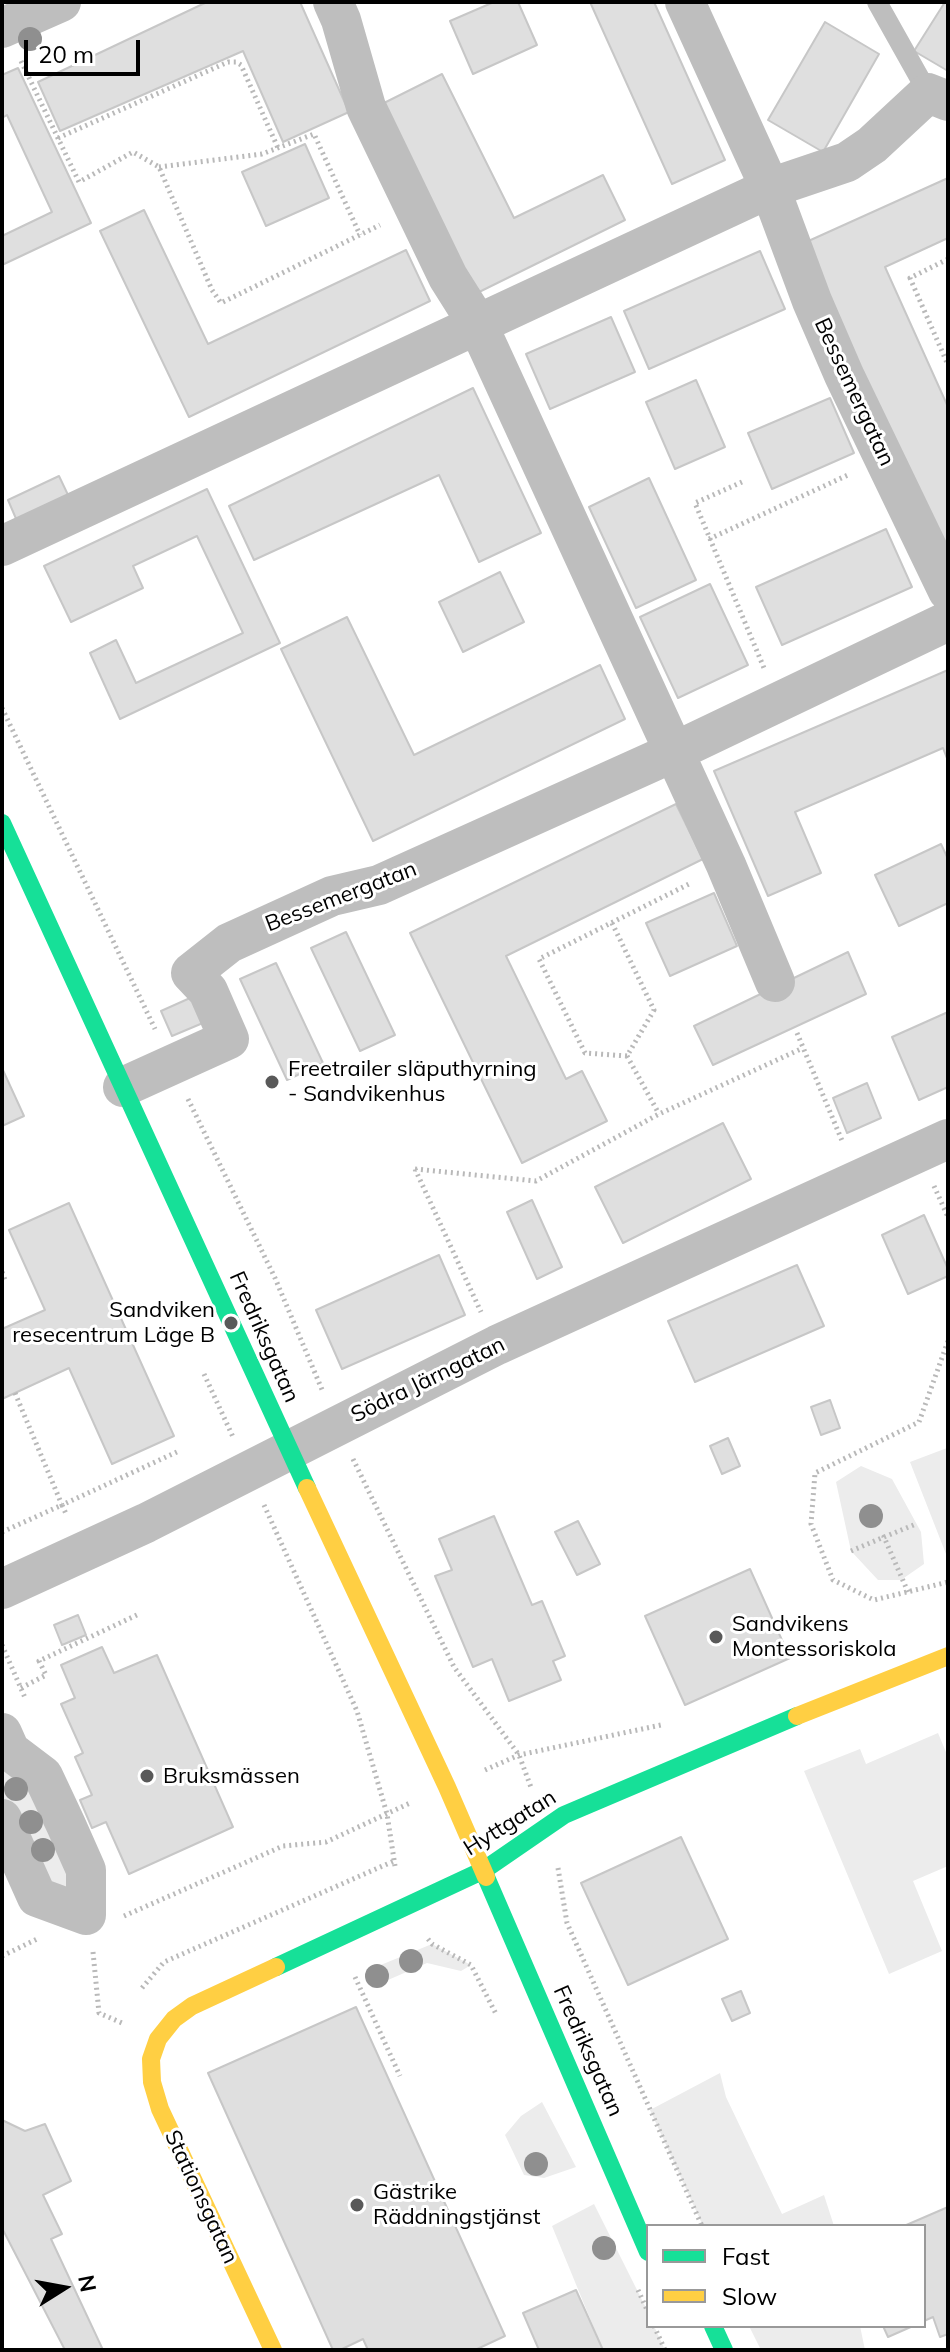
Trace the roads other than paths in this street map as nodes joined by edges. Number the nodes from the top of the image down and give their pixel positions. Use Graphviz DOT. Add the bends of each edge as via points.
graph roads {
  1 [pos="61,2"];
  2 [pos="333,2"];
  3 [pos="685,2"];
  4 [pos="877,2"];
  5 [pos="4,28"];
  6 [pos="938,97"];
  7 [pos="770,188"];
  8 [pos="477,323"];
  9 [pos="2,546"];
  10 [pos="948,591"];
  11 [pos="948,621"];
  12 [pos="674,752"];
  13 [pos="2,823"];
  14 [pos="775,982"];
  15 [pos="123,1087"];
  16 [pos="948,1139"];
  17 [pos="289,1449"];
  18 [pos="2,1589"];
  19 [pos="948,1656"];
  20 [pos="5,1752"];
  21 [pos="2,1819"];
  22 [pos="484,1870"];
  23 [pos="158,2039"];
  24 [pos="604,2103"];
  25 [pos="646,2247"];
  26 [pos="714,2328"];
  27 [pos="273,2350"];
  28 [pos="724,2350"];
  1 -- 5 [label="street"];
  2 -- 8 [label="street" via="366,107 448,277"];
  3 -- 7 [label="street, Bessemergatan"];
  4 -- 6 [label="lane"];
  6 -- 7 [label="street" via="847,162"];
  7 -- 8 [label="street"];
  7 -- 10 [label="street, Bessemergatan" via="823,325"];
  8 -- 9 [label="street"];
  8 -- 12 [label="street"];
  11 -- 12 [label="street, Bessemergatan"];
  12 -- 14 [label="street"];
  12 -- 15 [label="street, Bessemergatan" via="379,885 332,896 229,943 191,973 208,991 229,1039"];
  13 -- 15 [label="street, Fredriksgatan"];
  15 -- 17 [label="street, Fredriksgatan"];
  16 -- 17 [label="street, Södra Järngatan" via="497,1345"];
  17 -- 18 [label="street, Södra Järngatan"];
  17 -- 22 [label="street, Fredriksgatan"];
  19 -- 22 [label="street, Hyttgatan" via="564,1815"];
  20 -- 21 [label="street" via="43,1776 86,1870 86,1915 37,1897"];
  22 -- 23 [label="street, Hyttgatan" via="192,2006"];
  22 -- 24 [label="street, Fredriksgatan"];
  22 -- 25 [label="street, Fredriksgatan"];
  23 -- 27 [label="street, Stationsgatan" via="151,2059 160,2109"];
  26 -- 28 [label="street"];
}
